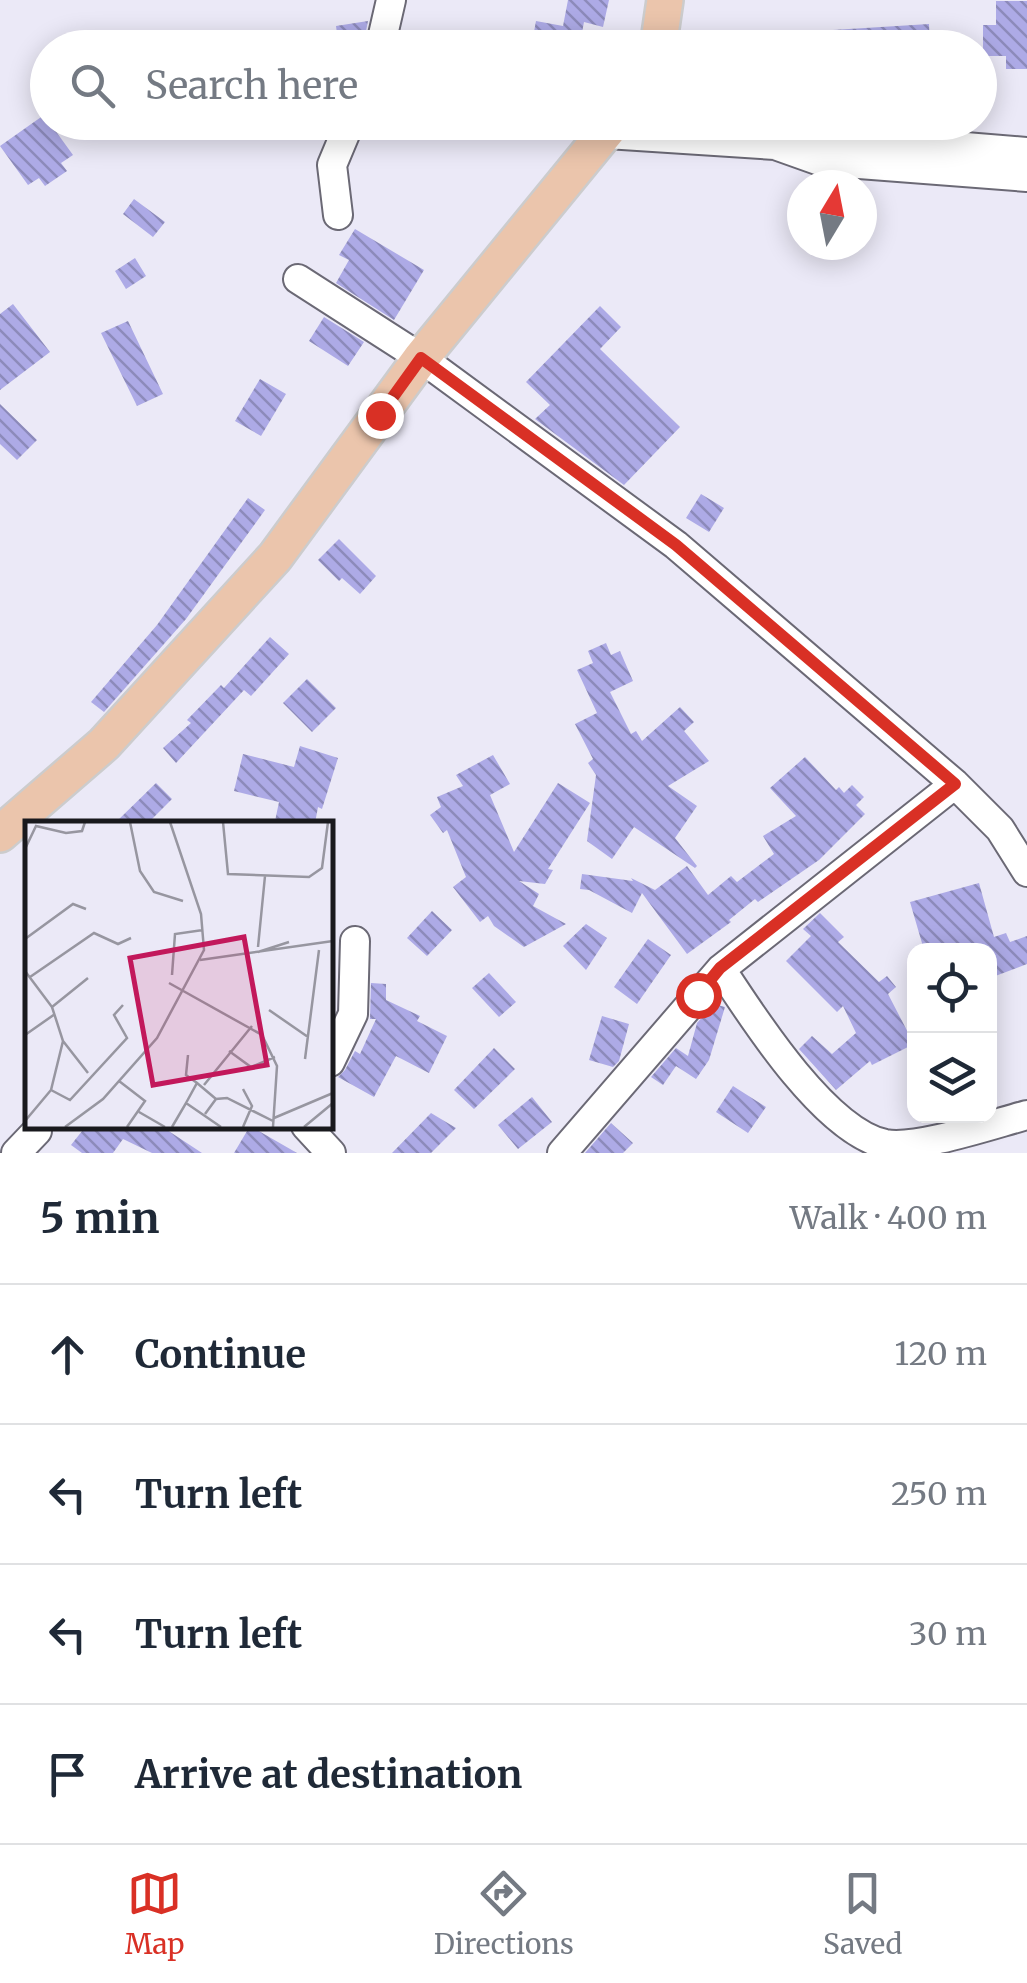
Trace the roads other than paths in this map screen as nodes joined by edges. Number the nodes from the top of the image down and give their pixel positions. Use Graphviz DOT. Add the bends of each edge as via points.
graph roads {
  1 [pos="391,0"];
  2 [pos="665,0"];
  3 [pos="384,30"];
  4 [pos="661,30"];
  5 [pos="342,140"];
  6 [pos="600,140"];
  7 [pos="726,140"];
  8 [pos="800,140"];
  9 [pos="872,140"];
  10 [pos="775,145"];
  11 [pos="1027,152"];
  12 [pos="1027,178"];
  13 [pos="338,215"];
  14 [pos="298,278"];
  15 [pos="421,358"];
  16 [pos="955,784"];
  17 [pos="0,834"];
  18 [pos="1027,872"];
  19 [pos="355,941"];
  20 [pos="720,968"];
  21 [pos="332,1058"];
  22 [pos="1027,1115"];
  23 [pos="308,1128"];
  24 [pos="37,1132"];
  25 [pos="16,1153"];
  26 [pos="330,1153"];
  27 [pos="562,1153"];
  1 -- 3 [label="street"];
  2 -- 4 [label="main road"];
  5 -- 13 [label="street" via="332,165"];
  6 -- 15 [label="main road"];
  7 -- 10 [label="street"];
  8 -- 10 [label="street"];
  9 -- 11 [label="street"];
  10 -- 12 [label="street" via="820,161"];
  14 -- 15 [label="street"];
  15 -- 16 [label="street" via="676,545"];
  15 -- 17 [label="main road" via="276,557 104,744"];
  16 -- 18 [label="street" via="1000,829"];
  16 -- 20 [label="street"];
  19 -- 21 [label="street" via="353,1014"];
  20 -- 22 [label="street" via="776,1053 866,1138 914,1143"];
  20 -- 27 [label="street"];
  23 -- 26 [label="street"];
  24 -- 25 [label="street"];
}
